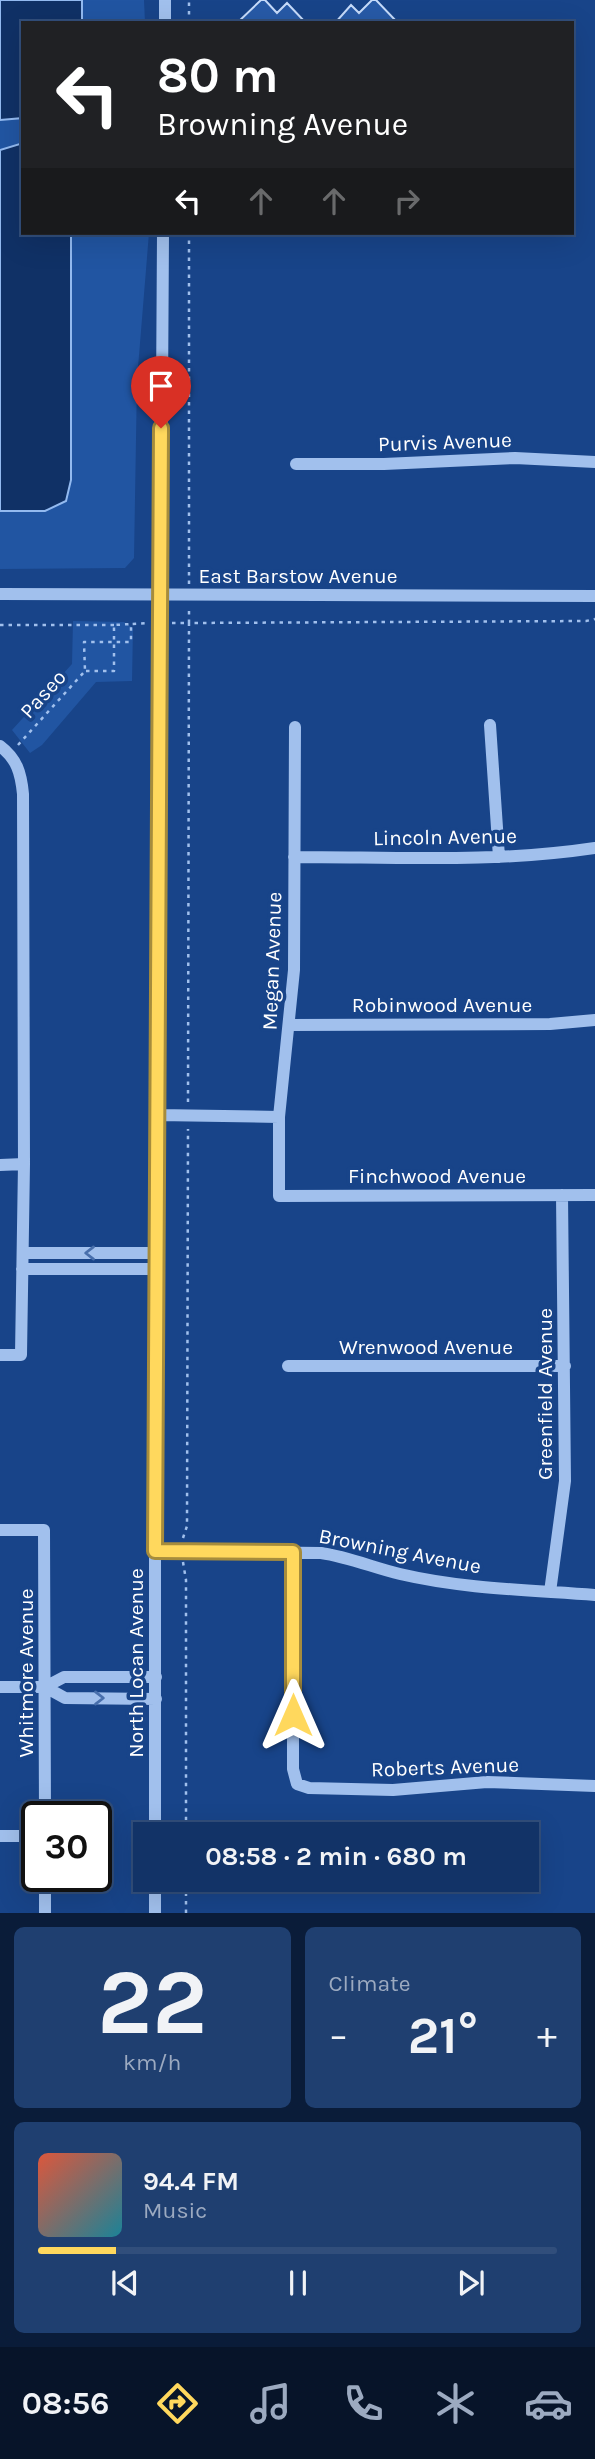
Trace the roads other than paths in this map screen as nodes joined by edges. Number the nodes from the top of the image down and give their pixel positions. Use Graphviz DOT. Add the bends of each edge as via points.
graph roads {
  1 [pos="165,0"];
  2 [pos="165,21"];
  3 [pos="163,235"];
  4 [pos="595,462"];
  5 [pos="296,464"];
  6 [pos="0,594"];
  7 [pos="160,594"];
  8 [pos="595,596"];
  9 [pos="490,725"];
  10 [pos="295,727"];
  11 [pos="5,750"];
  12 [pos="595,848"];
  13 [pos="294,857"];
  14 [pos="499,857"];
  15 [pos="595,1020"];
  16 [pos="290,1024"];
  17 [pos="158,1115"];
  18 [pos="279,1117"];
  19 [pos="24,1164"];
  20 [pos="0,1165"];
  21 [pos="562,1195"];
  22 [pos="595,1195"];
  23 [pos="279,1196"];
  24 [pos="156,1253"];
  25 [pos="23,1254"];
  26 [pos="22,1269"];
  27 [pos="156,1269"];
  28 [pos="0,1355"];
  29 [pos="288,1366"];
  30 [pos="565,1366"];
  31 [pos="0,1530"];
  32 [pos="155,1551"];
  33 [pos="293,1552"];
  34 [pos="550,1592"];
  35 [pos="595,1595"];
  36 [pos="156,1677"];
  37 [pos="0,1687"];
  38 [pos="46,1687"];
  39 [pos="156,1699"];
  40 [pos="595,1786"];
  41 [pos="45,1801"];
  42 [pos="155,1822"];
  43 [pos="0,1836"];
  44 [pos="21,1836"];
  45 [pos="45,1892"];
  46 [pos="155,1892"];
  47 [pos="45,1913"];
  48 [pos="155,1913"];
  1 -- 2 [label="street"];
  3 -- 7 [label="street, North Locan Avenue"];
  4 -- 5 [label="street, Purvis Avenue" via="515,458"];
  6 -- 7 [label="street, East Barstow Avenue"];
  7 -- 8 [label="street, East Barstow Avenue"];
  7 -- 17 [label="street, North Locan Avenue"];
  9 -- 14 [label="street"];
  10 -- 13 [label="street, Megan Avenue"];
  11 -- 19 [label="street" via="20,771 23,794"];
  12 -- 14 [label="street, Lincoln Avenue"];
  13 -- 14 [label="street, Lincoln Avenue"];
  13 -- 16 [label="street, Megan Avenue"];
  15 -- 16 [label="street, Robinwood Avenue"];
  16 -- 18 [label="street, Megan Avenue"];
  17 -- 18 [label="street"];
  17 -- 24 [label="street, North Locan Avenue"];
  18 -- 23 [label="street, Megan Avenue"];
  19 -- 20 [label="street"];
  19 -- 25 [label="street"];
  21 -- 22 [label="street, Finchwood Avenue"];
  21 -- 23 [label="street, Finchwood Avenue"];
  21 -- 30 [label="street, Greenfield Avenue"];
  24 -- 25 [label="street, one-way"];
  24 -- 27 [label="street, North Locan Avenue"];
  25 -- 26 [label="street"];
  26 -- 27 [label="street"];
  26 -- 28 [label="street" via="21,1355"];
  27 -- 32 [label="street, North Locan Avenue"];
  29 -- 30 [label="street, Wrenwood Avenue"];
  30 -- 34 [label="street, Greenfield Avenue" via="565,1481"];
  31 -- 38 [label="street, Whitmore Avenue" via="44,1530"];
  32 -- 33 [label="street, Browning Avenue"];
  32 -- 36 [label="street, North Locan Avenue"];
  33 -- 34 [label="street, Browning Avenue" via="340,1556 400,1574 471,1586"];
  33 -- 40 [label="street, Roberts Avenue" via="293,1769 297,1784 393,1790 487,1782"];
  34 -- 35 [label="street, Browning Avenue"];
  36 -- 38 [label="street" via="64,1677"];
  36 -- 39 [label="street, North Locan Avenue"];
  37 -- 38 [label="street"];
  38 -- 39 [label="street, one-way" via="65,1698"];
  38 -- 41 [label="street, Whitmore Avenue"];
  39 -- 42 [label="street, North Locan Avenue"];
  43 -- 44 [label="street"];
  45 -- 47 [label="street"];
  46 -- 48 [label="street"];
}
